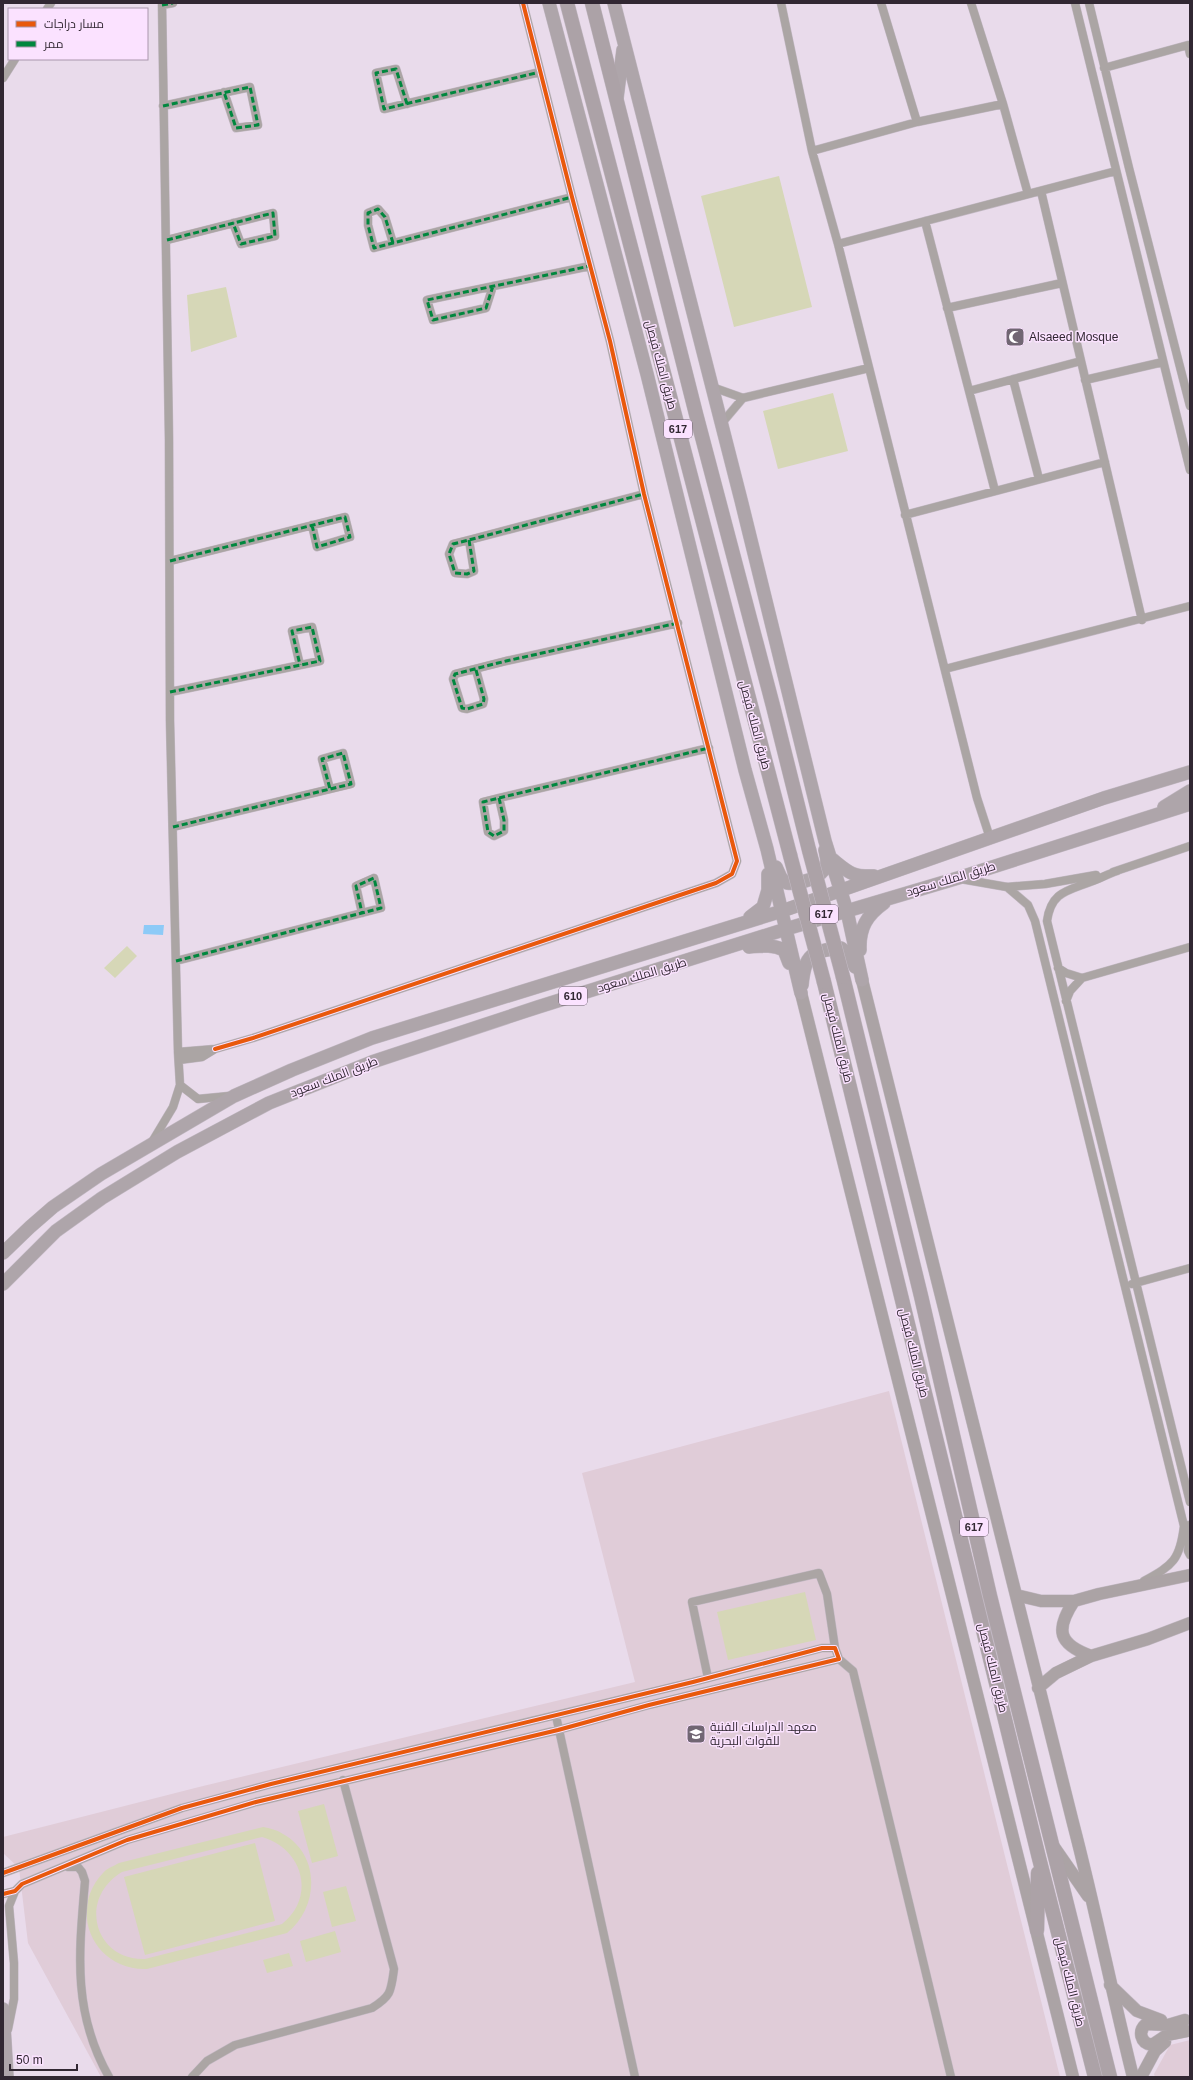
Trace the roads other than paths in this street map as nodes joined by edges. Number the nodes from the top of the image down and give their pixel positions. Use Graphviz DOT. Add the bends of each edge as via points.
graph roads {
  1 [pos="173,3"];
  2 [pos="523,3"];
  3 [pos="549,3"];
  4 [pos="568,3"];
  5 [pos="592,3"];
  6 [pos="614,3"];
  7 [pos="781,3"];
  8 [pos="881,3"];
  9 [pos="971,3"];
  10 [pos="1075,3"];
  11 [pos="1089,3"];
  12 [pos="162,4"];
  13 [pos="557,32"];
  14 [pos="624,42"];
  15 [pos="1189,45"];
  16 [pos="1190,54"];
  17 [pos="14,60"];
  18 [pos="1104,68"];
  19 [pos="540,72"];
  20 [pos="3,78"];
  21 [pos="587,80"];
  22 [pos="224,92"];
  23 [pos="617,102"];
  24 [pos="407,104"];
  25 [pos="1003,104"];
  26 [pos="163,106"];
  27 [pos="596,117"];
  28 [pos="917,122"];
  29 [pos="812,151"];
  30 [pos="1116,171"];
  31 [pos="1041,191"];
  32 [pos="1028,194"];
  33 [pos="572,197"];
  34 [pos="924,221"];
  35 [pos="233,223"];
  36 [pos="167,240"];
  37 [pos="394,243"];
  38 [pos="838,244"];
  39 [pos="619,264"];
  40 [pos="590,266"];
  41 [pos="1062,282"];
  42 [pos="493,286"];
  43 [pos="947,308"];
  44 [pos="1081,361"];
  45 [pos="1163,362"];
  46 [pos="869,368"];
  47 [pos="1013,379"];
  48 [pos="1085,380"];
  49 [pos="1187,381"];
  50 [pos="712,387"];
  51 [pos="969,391"];
  52 [pos="743,398"];
  53 [pos="1190,406"];
  54 [pos="721,424"];
  55 [pos="1105,462"];
  56 [pos="1190,470"];
  57 [pos="1039,479"];
  58 [pos="995,491"];
  59 [pos="644,494"];
  60 [pos="905,515"];
  61 [pos="312,525"];
  62 [pos="469,540"];
  63 [pos="170,561"];
  64 [pos="1190,606"];
  65 [pos="1142,620"];
  66 [pos="678,622"];
  67 [pos="300,665"];
  68 [pos="945,669"];
  69 [pos="476,670"];
  70 [pos="170,692"];
  71 [pos="709,748"];
  72 [pos="1190,772"];
  73 [pos="330,789"];
  74 [pos="1190,791"];
  75 [pos="499,798"];
  76 [pos="1190,804"];
  77 [pos="1120,826"];
  78 [pos="173,827"];
  79 [pos="990,838"];
  80 [pos="825,841"];
  81 [pos="1190,846"];
  82 [pos="767,849"];
  83 [pos="832,859"];
  84 [pos="1117,871"];
  85 [pos="890,874"];
  86 [pos="958,878"];
  87 [pos="1007,887"];
  88 [pos="842,891"];
  89 [pos="894,896"];
  90 [pos="847,910"];
  91 [pos="782,911"];
  92 [pos="362,913"];
  93 [pos="786,929"];
  94 [pos="716,932"];
  95 [pos="1190,947"];
  96 [pos="719,951"];
  97 [pos="176,961"];
  98 [pos="1058,968"];
  99 [pos="1082,978"];
  100 [pos="862,980"];
  101 [pos="801,993"];
  102 [pos="1066,1001"];
  103 [pos="178,1056"];
  104 [pos="180,1085"];
  105 [pos="234,1096"];
  106 [pos="152,1142"];
  107 [pos="3,1254"];
  108 [pos="1190,1268"];
  109 [pos="1136,1283"];
  110 [pos="3,1284"];
  111 [pos="1125,1286"];
  112 [pos="1187,1474"];
  113 [pos="1172,1479"];
  114 [pos="1190,1502"];
  115 [pos="1187,1525"];
  116 [pos="1190,1555"];
  117 [pos="1190,1575"];
  118 [pos="1132,1588"];
  119 [pos="1016,1595"];
  120 [pos="1074,1601"];
  121 [pos="1187,1626"];
  122 [pos="835,1648"];
  123 [pos="1091,1656"];
  124 [pos="838,1659"];
  125 [pos="708,1678"];
  126 [pos="1038,1688"];
  127 [pos="556,1716"];
  128 [pos="558,1730"];
  129 [pos="343,1780"];
  130 [pos="1051,1844"];
  131 [pos="1039,1858"];
  132 [pos="65,1866"];
  133 [pos="3,1873"];
  134 [pos="15,1891"];
  135 [pos="3,1894"];
  136 [pos="1092,1902"];
  137 [pos="1038,1930"];
  138 [pos="1110,1985"];
  139 [pos="3,2009"];
  140 [pos="1188,2025"];
  141 [pos="5,2044"];
  142 [pos="7,2077"];
  143 [pos="109,2077"];
  144 [pos="192,2077"];
  145 [pos="635,2077"];
  146 [pos="951,2077"];
  147 [pos="1073,2077"];
  148 [pos="1095,2077"];
  149 [pos="1110,2077"];
  150 [pos="1133,2077"];
  151 [pos="1141,2077"];
  1 -- 12 [label="street"];
  2 -- 19 [label="street"];
  3 -- 13 [label="main road"];
  4 -- 21 [label="highway, طريق الملك فيصل / 617"];
  5 -- 23 [label="highway, طريق الملك فيصل / 617"];
  6 -- 14 [label="main road"];
  7 -- 29 [label="street"];
  8 -- 28 [label="street"];
  9 -- 25 [label="street"];
  10 -- 30 [label="street"];
  11 -- 18 [label="street"];
  12 -- 26 [label="street"];
  13 -- 21 [label="main road"];
  13 -- 39 [label="main road"];
  14 -- 23 [label="main road"];
  14 -- 50 [label="main road"];
  15 -- 16 [label="street"];
  15 -- 18 [label="street"];
  17 -- 20 [label="street"];
  18 -- 49 [label="street"];
  19 -- 24 [label="street"];
  19 -- 33 [label="street"];
  21 -- 27 [label="highway, طريق الملك فيصل / 617"];
  22 -- 22 [label="street" via="250,87 258,125 236,128"];
  22 -- 26 [label="street"];
  23 -- 130 [label="highway, طريق الملك فيصل / 617, bridge" via="843,977"];
  24 -- 24 [label="street" via="384,109 376,73 396,69"];
  25 -- 28 [label="street"];
  25 -- 32 [label="street"];
  26 -- 36 [label="street"];
  27 -- 39 [label="main road" via="608,215"];
  27 -- 131 [label="highway, طريق الملك فيصل / 617, bridge" via="824,982"];
  28 -- 29 [label="street"];
  29 -- 38 [label="street"];
  30 -- 31 [label="street"];
  30 -- 45 [label="street"];
  31 -- 32 [label="street"];
  31 -- 41 [label="street"];
  32 -- 34 [label="street"];
  33 -- 37 [label="street"];
  33 -- 40 [label="street"];
  34 -- 38 [label="street"];
  34 -- 43 [label="street"];
  35 -- 35 [label="street" via="273,213 275,236 241,244"];
  35 -- 36 [label="street"];
  36 -- 63 [label="street"];
  37 -- 37 [label="street" via="374,248 368,225 368,213 378,209 385,217"];
  38 -- 46 [label="street"];
  39 -- 82 [label="main road"];
  40 -- 42 [label="street"];
  40 -- 59 [label="street" via="610,341"];
  41 -- 43 [label="street"];
  41 -- 44 [label="street"];
  42 -- 42 [label="street" via="427,300 433,320 486,308"];
  43 -- 51 [label="street"];
  44 -- 47 [label="street"];
  44 -- 48 [label="street"];
  45 -- 48 [label="street"];
  45 -- 56 [label="street"];
  46 -- 52 [label="street"];
  46 -- 60 [label="street"];
  47 -- 51 [label="street"];
  47 -- 57 [label="street"];
  48 -- 55 [label="street"];
  49 -- 53 [label="street"];
  50 -- 52 [label="street"];
  50 -- 54 [label="main road"];
  51 -- 58 [label="street"];
  52 -- 54 [label="street"];
  54 -- 80 [label="main road"];
  55 -- 57 [label="street"];
  55 -- 65 [label="street"];
  57 -- 58 [label="street"];
  58 -- 60 [label="street"];
  59 -- 62 [label="street"];
  59 -- 66 [label="street"];
  60 -- 68 [label="street"];
  61 -- 61 [label="street" via="345,517 350,537 317,547"];
  61 -- 63 [label="street"];
  63 -- 70 [label="street"];
  64 -- 65 [label="street"];
  65 -- 68 [label="street"];
  66 -- 69 [label="street"];
  66 -- 71 [label="street"];
  67 -- 67 [label="street" via="320,661 312,626 292,631"];
  67 -- 70 [label="street"];
  68 -- 79 [label="street" via="977,798"];
  69 -- 69 [label="street" via="455,674 453,679 462,708 468,709 483,704"];
  70 -- 78 [label="street"];
  71 -- 75 [label="street"];
  71 -- 103 [label="street" via="737,861 732,874 716,883 253,1038"];
  72 -- 79 [label="main road, طريق الملك سعود / 610" via="1104,798"];
  73 -- 73 [label="street" via="351,784 343,753 322,759"];
  73 -- 78 [label="street"];
  74 -- 77 [label="main road" via="1172,803"];
  76 -- 77 [label="main road, طريق الملك سعود / 610"];
  77 -- 86 [label="main road, طريق الملك سعود / 610"];
  78 -- 97 [label="street"];
  79 -- 85 [label="main road, طريق الملك سعود / 610"];
  80 -- 82 [label="main road" via="827,865 820,875 794,884 787,883 781,878"];
  80 -- 83 [label="main road"];
  81 -- 84 [label="street"];
  82 -- 91 [label="main road"];
  82 -- 94 [label="main road" via="768,890 763,907 757,913"];
  83 -- 85 [label="main road" via="856,876"];
  83 -- 88 [label="main road"];
  84 -- 87 [label="street" via="1052,883"];
  84 -- 98 [label="street" via="1069,889 1053,901 1047,921"];
  85 -- 88 [label="main road, طريق الملك سعود / 610"];
  86 -- 87 [label="street"];
  86 -- 89 [label="main road, طريق الملك سعود / 610"];
  87 -- 111 [label="street" via="1028,905 1035,921"];
  88 -- 90 [label="main road"];
  88 -- 91 [label="main road, طريق الملك سعود / 610"];
  89 -- 90 [label="main road, طريق الملك سعود / 610"];
  89 -- 100 [label="main road" via="871,913 861,932"];
  90 -- 93 [label="main road, طريق الملك سعود / 610"];
  90 -- 100 [label="main road"];
  91 -- 93 [label="main road"];
  91 -- 94 [label="main road, طريق الملك سعود / 610"];
  92 -- 97 [label="street"];
  93 -- 96 [label="main road, طريق الملك سعود / 610"];
  93 -- 101 [label="main road"];
  94 -- 105 [label="main road, طريق الملك سعود / 610" via="372,1038"];
  95 -- 99 [label="street"];
  96 -- 101 [label="main road" via="766,945 784,950"];
  96 -- 110 [label="main road, طريق الملك سعود / 610" via="372,1062 268,1103 177,1152 102,1198 56,1231"];
  97 -- 103 [label="street"];
  98 -- 99 [label="street" via="1066,974"];
  98 -- 102 [label="street"];
  99 -- 102 [label="street" via="1070,991"];
  100 -- 101 [label="main road" via="848,954 841,948 824,950 805,962"];
  100 -- 119 [label="main road"];
  101 -- 137 [label="main road"];
  102 -- 109 [label="street"];
  103 -- 104 [label="street"];
  104 -- 105 [label="street" via="198,1099"];
  104 -- 106 [label="street" via="173,1107"];
  105 -- 106 [label="main road, طريق الملك سعود / 610"];
  106 -- 107 [label="main road, طريق الملك سعود / 610" via="53,1208"];
  108 -- 109 [label="street"];
  109 -- 111 [label="street"];
  109 -- 112 [label="street"];
  111 -- 113 [label="street"];
  112 -- 113 [label="street"];
  112 -- 114 [label="street"];
  113 -- 115 [label="street"];
  115 -- 116 [label="street"];
  115 -- 118 [label="street" via="1173,1561 1163,1571"];
  117 -- 118 [label="main road"];
  118 -- 120 [label="main road"];
  119 -- 120 [label="main road" via="1042,1601"];
  119 -- 126 [label="main road"];
  120 -- 123 [label="main road" via="1062,1623 1063,1638 1068,1646"];
  121 -- 123 [label="main road"];
  122 -- 124 [label="street"];
  122 -- 125 [label="street" via="822,1648"];
  122 -- 125 [label="street" via="827,1594 819,1573 692,1602"];
  123 -- 126 [label="main road" via="1056,1673"];
  124 -- 128 [label="street"];
  124 -- 146 [label="street" via="853,1672"];
  125 -- 127 [label="street"];
  126 -- 136 [label="main road"];
  127 -- 128 [label="street"];
  127 -- 133 [label="street" via="271,1784 182,1808"];
  128 -- 129 [label="street"];
  128 -- 145 [label="street"];
  129 -- 132 [label="street" via="178,1824 127,1840"];
  129 -- 144 [label="street" via="394,1969 386,1999 372,2008 235,2045 207,2061"];
  130 -- 136 [label="main road"];
  130 -- 149 [label="highway, طريق الملك فيصل / 617"];
  131 -- 137 [label="highway"];
  131 -- 148 [label="highway, طريق الملك فيصل / 617"];
  132 -- 134 [label="street" via="22,1884"];
  132 -- 143 [label="street" via="78,1867 85,1881 79,1954 81,1988 85,2020"];
  134 -- 135 [label="street"];
  134 -- 141 [label="street" via="9,1906 14,1999"];
  136 -- 138 [label="main road"];
  137 -- 147 [label="main road"];
  138 -- 140 [label="main road" via="1130,2006 1145,2015"];
  138 -- 150 [label="main road"];
  139 -- 141 [label="main road"];
  140 -- 151 [label="main road" via="1154,2051"];
  141 -- 142 [label="main road"];
}
